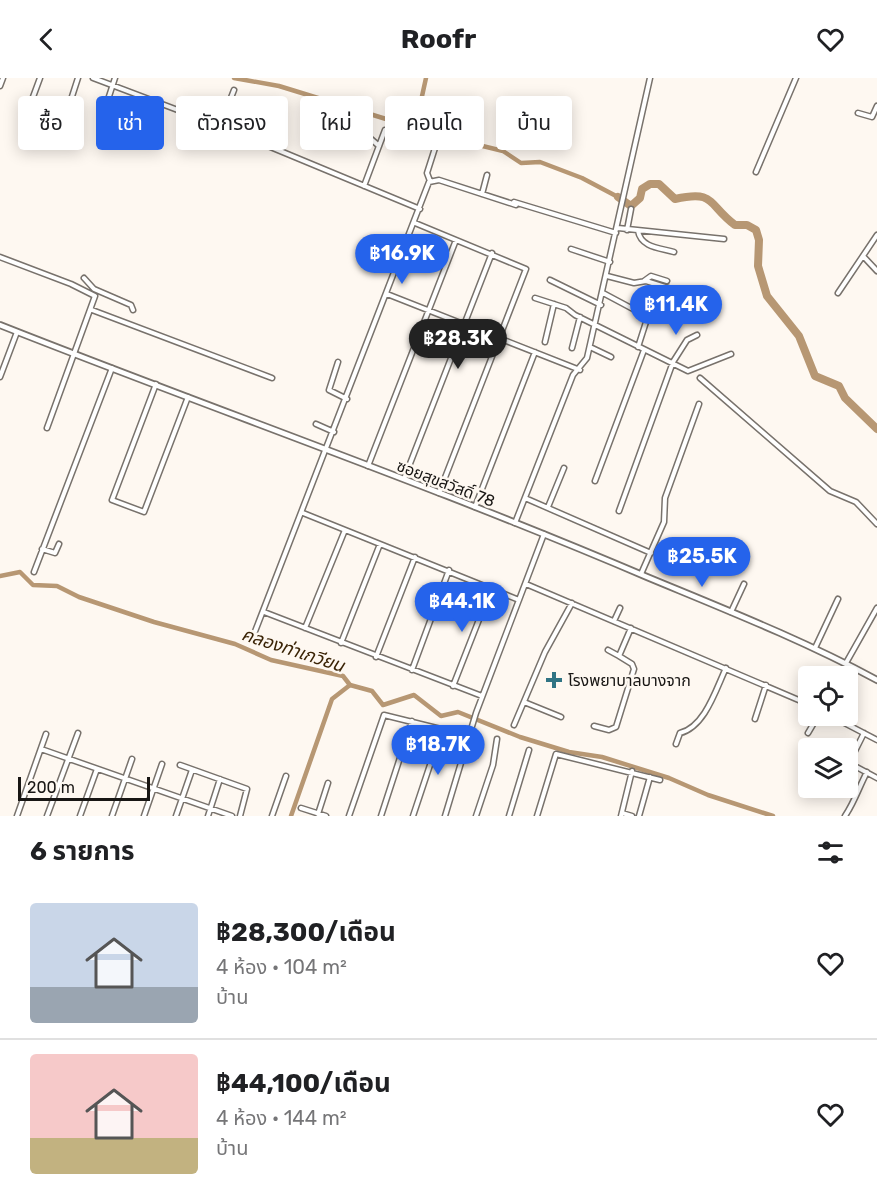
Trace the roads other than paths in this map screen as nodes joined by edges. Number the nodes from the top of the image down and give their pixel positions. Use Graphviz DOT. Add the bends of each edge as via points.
graph roads {
  1 [pos="3,78"];
  2 [pos="40,78"];
  3 [pos="78,78"];
  4 [pos="93,78"];
  5 [pos="115,78"];
  6 [pos="650,78"];
  7 [pos="796,78"];
  8 [pos="113,85"];
  9 [pos="0,86"];
  10 [pos="234,90"];
  11 [pos="33,96"];
  12 [pos="72,96"];
  13 [pos="109,96"];
  14 [pos="232,96"];
  15 [pos="877,106"];
  16 [pos="176,108"];
  17 [pos="858,113"];
  18 [pos="385,130"];
  19 [pos="373,141"];
  20 [pos="379,146"];
  21 [pos="278,150"];
  22 [pos="434,150"];
  23 [pos="756,172"];
  24 [pos="487,175"];
  25 [pos="430,181"];
  26 [pos="364,186"];
  27 [pos="482,194"];
  28 [pos="493,196"];
  29 [pos="516,205"];
  30 [pos="420,209"];
  31 [pos="631,209"];
  32 [pos="415,223"];
  33 [pos="617,231"];
  34 [pos="627,231"];
  35 [pos="638,231"];
  36 [pos="877,234"];
  37 [pos="724,239"];
  38 [pos="456,240"];
  39 [pos="571,249"];
  40 [pos="674,252"];
  41 [pos="492,254"];
  42 [pos="863,256"];
  43 [pos="0,257"];
  44 [pos="610,262"];
  45 [pos="877,271"];
  46 [pos="607,276"];
  47 [pos="84,278"];
  48 [pos="550,279"];
  49 [pos="644,281"];
  50 [pos="667,281"];
  51 [pos="687,290"];
  52 [pos="99,291"];
  53 [pos="603,293"];
  54 [pos="838,293"];
  55 [pos="387,294"];
  56 [pos="655,294"];
  57 [pos="95,296"];
  58 [pos="534,298"];
  59 [pos="554,304"];
  60 [pos="601,304"];
  61 [pos="633,309"];
  62 [pos="92,310"];
  63 [pos="133,310"];
  64 [pos="429,311"];
  65 [pos="580,317"];
  66 [pos="596,324"];
  67 [pos="0,325"];
  68 [pos="464,325"];
  69 [pos="17,332"];
  70 [pos="697,335"];
  71 [pos="499,339"];
  72 [pos="545,342"];
  73 [pos="590,347"];
  74 [pos="638,347"];
  75 [pos="572,348"];
  76 [pos="644,350"];
  77 [pos="535,352"];
  78 [pos="731,354"];
  79 [pos="75,355"];
  80 [pos="610,357"];
  81 [pos="338,362"];
  82 [pos="673,362"];
  83 [pos="112,367"];
  84 [pos="580,370"];
  85 [pos="0,377"];
  86 [pos="272,378"];
  87 [pos="700,378"];
  88 [pos="156,384"];
  89 [pos="188,397"];
  90 [pos="347,399"];
  91 [pos="699,404"];
  92 [pos="316,424"];
  93 [pos="47,428"];
  94 [pos="334,432"];
  95 [pos="328,449"];
  96 [pos="368,466"];
  97 [pos="564,468"];
  98 [pos="404,480"];
  99 [pos="596,481"];
  100 [pos="439,494"];
  101 [pos="525,498"];
  102 [pos="475,507"];
  103 [pos="548,507"];
  104 [pos="619,511"];
  105 [pos="303,513"];
  106 [pos="515,523"];
  107 [pos="877,524"];
  108 [pos="345,530"];
  109 [pos="544,533"];
  110 [pos="59,544"];
  111 [pos="381,544"];
  112 [pos="42,549"];
  113 [pos="651,553"];
  114 [pos="415,557"];
  115 [pos="449,570"];
  116 [pos="34,572"];
  117 [pos="641,574"];
  118 [pos="526,584"];
  119 [pos="744,584"];
  120 [pos="491,589"];
  121 [pos="838,599"];
  122 [pos="519,600"];
  123 [pos="572,603"];
  124 [pos="620,608"];
  125 [pos="877,608"];
  126 [pos="264,612"];
  127 [pos="731,612"];
  128 [pos="614,621"];
  129 [pos="305,628"];
  130 [pos="631,628"];
  131 [pos="254,634"];
  132 [pos="341,643"];
  133 [pos="815,648"];
  134 [pos="608,650"];
  135 [pos="619,656"];
  136 [pos="376,657"];
  137 [pos="846,663"];
  138 [pos="726,668"];
  139 [pos="411,670"];
  140 [pos="877,680"];
  141 [pos="766,685"];
  142 [pos="453,686"];
  143 [pos="482,696"];
  144 [pos="798,699"];
  145 [pos="524,702"];
  146 [pos="561,717"];
  147 [pos="755,718"];
  148 [pos="412,721"];
  149 [pos="514,726"];
  150 [pos="594,726"];
  151 [pos="812,726"];
  152 [pos="850,726"];
  153 [pos="442,729"];
  154 [pos="78,733"];
  155 [pos="808,733"];
  156 [pos="864,733"];
  157 [pos="46,734"];
  158 [pos="469,736"];
  159 [pos="497,739"];
  160 [pos="877,740"];
  161 [pos="676,744"];
  162 [pos="858,744"];
  163 [pos="41,749"];
  164 [pos="529,750"];
  165 [pos="69,759"];
  166 [pos="132,759"];
  167 [pos="162,764"];
  168 [pos="180,765"];
  169 [pos="858,767"];
  170 [pos="97,769"];
  171 [pos="192,770"];
  172 [pos="632,771"];
  173 [pos="867,772"];
  174 [pos="286,776"];
  175 [pos="651,777"];
  176 [pos="877,778"];
  177 [pos="125,779"];
  178 [pos="220,779"];
  179 [pos="660,780"];
  180 [pos="328,783"];
  181 [pos="153,789"];
  182 [pos="182,799"];
  183 [pos="211,808"];
  184 [pos="301,808"];
  185 [pos="318,813"];
  186 [pos="622,815"];
  187 [pos="17,816"];
  188 [pos="47,816"];
  189 [pos="80,816"];
  190 [pos="112,816"];
  191 [pos="144,816"];
  192 [pos="176,816"];
  193 [pos="208,816"];
  194 [pos="232,816"];
  195 [pos="240,816"];
  196 [pos="272,816"];
  197 [pos="326,816"];
  198 [pos="349,816"];
  199 [pos="381,816"];
  200 [pos="413,816"];
  201 [pos="445,816"];
  202 [pos="476,816"];
  203 [pos="508,816"];
  204 [pos="537,816"];
  205 [pos="632,816"];
  206 [pos="639,816"];
  207 [pos="845,816"];
  1 -- 9 [label="street"];
  2 -- 11 [label="street"];
  3 -- 12 [label="street"];
  4 -- 8 [label="street"];
  5 -- 8 [label="street"];
  6 -- 33 [label="street"];
  7 -- 23 [label="street"];
  8 -- 13 [label="street"];
  8 -- 16 [label="street"];
  10 -- 14 [label="street"];
  15 -- 17 [label="street" via="872,117"];
  18 -- 20 [label="street"];
  19 -- 20 [label="street"];
  20 -- 26 [label="street"];
  21 -- 26 [label="street"];
  22 -- 25 [label="street" via="427,173"];
  24 -- 27 [label="street"];
  25 -- 27 [label="street" via="439,180"];
  25 -- 30 [label="street"];
  26 -- 30 [label="street"];
  27 -- 29 [label="street"];
  28 -- 33 [label="street"];
  30 -- 32 [label="street"];
  31 -- 34 [label="street"];
  32 -- 38 [label="street"];
  32 -- 55 [label="street"];
  33 -- 34 [label="street"];
  33 -- 44 [label="street"];
  34 -- 35 [label="street"];
  35 -- 37 [label="street"];
  35 -- 40 [label="street" via="648,245"];
  36 -- 42 [label="street"];
  38 -- 41 [label="street"];
  38 -- 64 [label="street"];
  39 -- 44 [label="street"];
  41 -- 68 [label="street"];
  41 -- 71 [label="street" via="526,269"];
  42 -- 45 [label="street"];
  42 -- 54 [label="street"];
  43 -- 57 [label="street"];
  44 -- 46 [label="street"];
  46 -- 49 [label="street" via="634,283"];
  46 -- 53 [label="street"];
  47 -- 52 [label="street"];
  48 -- 60 [label="street"];
  49 -- 50 [label="street" via="651,276"];
  49 -- 51 [label="street" via="681,292"];
  52 -- 57 [label="street"];
  52 -- 63 [label="street" via="131,305"];
  53 -- 60 [label="street"];
  53 -- 61 [label="street"];
  55 -- 64 [label="street"];
  55 -- 90 [label="street"];
  56 -- 74 [label="street"];
  57 -- 62 [label="street"];
  58 -- 59 [label="street"];
  59 -- 65 [label="street"];
  59 -- 72 [label="street"];
  60 -- 66 [label="street"];
  62 -- 79 [label="street"];
  62 -- 86 [label="street"];
  64 -- 68 [label="street"];
  64 -- 96 [label="street"];
  65 -- 66 [label="street"];
  65 -- 75 [label="street"];
  66 -- 73 [label="street"];
  66 -- 74 [label="street"];
  67 -- 69 [label="street, ซอยสุขสวัสดิ์ 78"];
  68 -- 71 [label="street"];
  68 -- 98 [label="street"];
  69 -- 79 [label="street, ซอยสุขสวัสดิ์ 78"];
  69 -- 85 [label="street"];
  70 -- 82 [label="street" via="687,340"];
  71 -- 77 [label="street"];
  71 -- 100 [label="street"];
  73 -- 80 [label="street"];
  73 -- 84 [label="street"];
  74 -- 76 [label="street"];
  76 -- 82 [label="street"];
  76 -- 99 [label="street"];
  77 -- 84 [label="street"];
  77 -- 102 [label="street"];
  78 -- 82 [label="street" via="688,371"];
  79 -- 83 [label="street, ซอยสุขสวัสดิ์ 78"];
  79 -- 93 [label="street"];
  81 -- 90 [label="street" via="329,390"];
  82 -- 104 [label="street"];
  83 -- 88 [label="street, ซอยสุขสวัสดิ์ 78"];
  83 -- 112 [label="street"];
  84 -- 101 [label="street" via="573,375"];
  87 -- 107 [label="street" via="830,491 856,502"];
  88 -- 89 [label="street, ซอยสุขสวัสดิ์ 78"];
  88 -- 89 [label="street" via="112,500 144,512"];
  89 -- 95 [label="street, ซอยสุขสวัสดิ์ 78"];
  90 -- 94 [label="street"];
  91 -- 113 [label="street" via="665,498 664,522"];
  92 -- 94 [label="street"];
  94 -- 95 [label="street"];
  95 -- 96 [label="street, ซอยสุขสวัสดิ์ 78"];
  95 -- 105 [label="street"];
  96 -- 98 [label="street, ซอยสุขสวัสดิ์ 78"];
  97 -- 103 [label="street"];
  98 -- 100 [label="street, ซอยสุขสวัสดิ์ 78"];
  100 -- 102 [label="street, ซอยสุขสวัสดิ์ 78"];
  101 -- 103 [label="street"];
  101 -- 106 [label="street"];
  102 -- 106 [label="street, ซอยสุขสวัสดิ์ 78"];
  103 -- 113 [label="street"];
  105 -- 108 [label="street"];
  105 -- 126 [label="street"];
  106 -- 109 [label="street, ซอยสุขสวัสดิ์ 78"];
  108 -- 111 [label="street"];
  108 -- 129 [label="street"];
  109 -- 117 [label="street, ซอยสุขสวัสดิ์ 78"];
  109 -- 118 [label="street"];
  110 -- 112 [label="street" via="55,553"];
  111 -- 114 [label="street"];
  111 -- 132 [label="street"];
  112 -- 116 [label="street"];
  113 -- 117 [label="street"];
  114 -- 115 [label="street"];
  114 -- 136 [label="street"];
  115 -- 120 [label="street"];
  115 -- 139 [label="street"];
  117 -- 127 [label="street, ซอยสุขสวัสดิ์ 78"];
  118 -- 122 [label="street"];
  118 -- 123 [label="street"];
  119 -- 127 [label="street"];
  120 -- 122 [label="street"];
  120 -- 142 [label="street"];
  121 -- 133 [label="street"];
  122 -- 143 [label="street"];
  123 -- 128 [label="street"];
  123 -- 145 [label="street"];
  124 -- 128 [label="street"];
  125 -- 137 [label="street"];
  126 -- 129 [label="street"];
  126 -- 131 [label="street"];
  127 -- 133 [label="street, ซอยสุขสวัสดิ์ 78"];
  128 -- 130 [label="street"];
  129 -- 132 [label="street"];
  130 -- 135 [label="street"];
  130 -- 138 [label="street"];
  132 -- 136 [label="street"];
  133 -- 137 [label="street, ซอยสุขสวัสดิ์ 78"];
  134 -- 135 [label="street"];
  135 -- 150 [label="street" via="634,669 616,727 609,730"];
  136 -- 139 [label="street"];
  137 -- 140 [label="street, ซอยสุขสวัสดิ์ 78"];
  138 -- 141 [label="street"];
  138 -- 161 [label="street" via="704,713 690,730 680,733"];
  139 -- 142 [label="street"];
  141 -- 144 [label="street"];
  141 -- 147 [label="street"];
  142 -- 143 [label="street"];
  143 -- 158 [label="street"];
  145 -- 146 [label="street"];
  145 -- 149 [label="street"];
  148 -- 153 [label="street"];
  148 -- 198 [label="street" via="383,716"];
  148 -- 199 [label="street"];
  151 -- 155 [label="street"];
  152 -- 156 [label="street"];
  153 -- 158 [label="street"];
  153 -- 200 [label="street"];
  154 -- 165 [label="street"];
  156 -- 160 [label="street"];
  156 -- 162 [label="street"];
  157 -- 163 [label="street"];
  158 -- 201 [label="street"];
  159 -- 202 [label="street"];
  163 -- 165 [label="street"];
  163 -- 187 [label="street"];
  164 -- 203 [label="street"];
  165 -- 170 [label="street"];
  165 -- 188 [label="street"];
  166 -- 177 [label="street"];
  167 -- 181 [label="street"];
  168 -- 171 [label="street"];
  169 -- 173 [label="street"];
  170 -- 177 [label="street"];
  170 -- 189 [label="street"];
  171 -- 178 [label="street"];
  171 -- 182 [label="street"];
  172 -- 175 [label="street"];
  172 -- 186 [label="street"];
  172 -- 204 [label="street" via="556,754"];
  173 -- 176 [label="street"];
  173 -- 207 [label="street"];
  174 -- 196 [label="street"];
  175 -- 179 [label="street"];
  175 -- 206 [label="street"];
  177 -- 181 [label="street"];
  177 -- 190 [label="street"];
  178 -- 183 [label="street"];
  178 -- 195 [label="street" via="248,790"];
  180 -- 185 [label="street"];
  181 -- 182 [label="street"];
  181 -- 191 [label="street"];
  182 -- 183 [label="street"];
  182 -- 192 [label="street"];
  183 -- 193 [label="street"];
  183 -- 194 [label="street"];
  184 -- 185 [label="street"];
  185 -- 197 [label="street"];
  186 -- 205 [label="street"];
}
